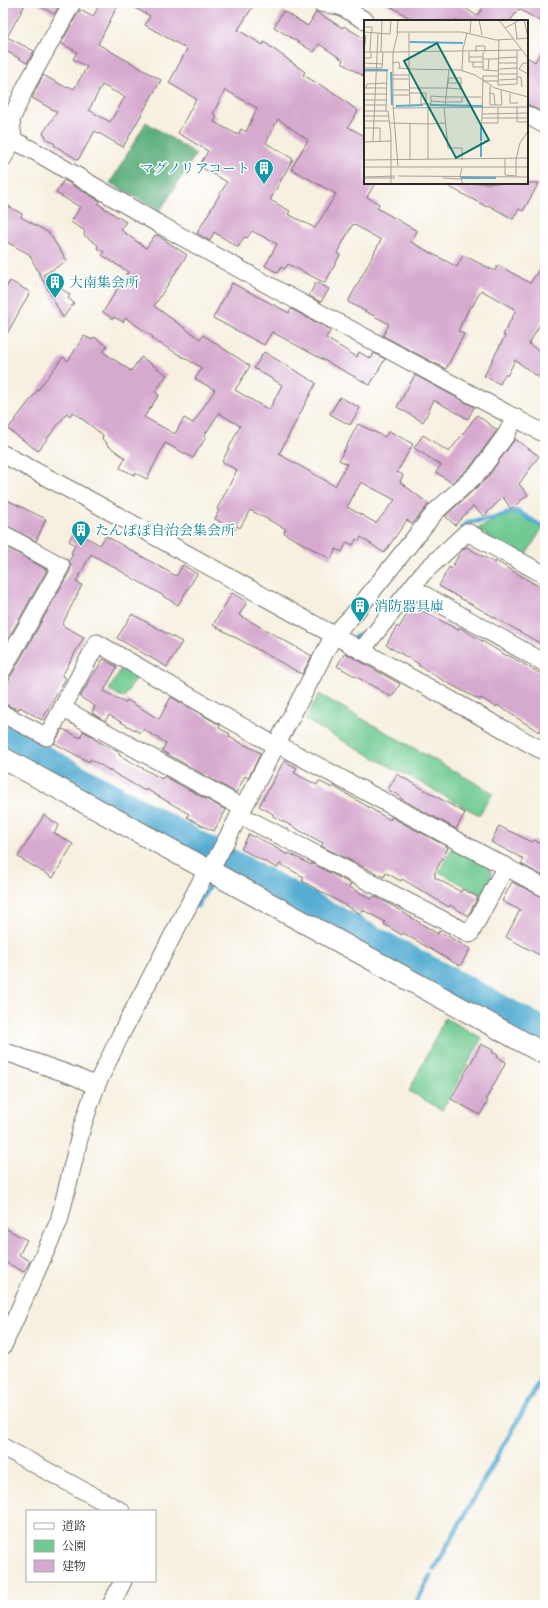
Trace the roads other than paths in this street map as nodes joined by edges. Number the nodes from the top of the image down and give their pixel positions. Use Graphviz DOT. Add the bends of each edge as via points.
graph roads {
  1 [pos="72,3"];
  2 [pos="322,3"];
  3 [pos="364,20"];
  4 [pos="528,116"];
  5 [pos="545,125"];
  6 [pos="8,137"];
  7 [pos="3,158"];
  8 [pos="515,417"];
  9 [pos="545,434"];
  10 [pos="3,454"];
  11 [pos="3,534"];
  12 [pos="545,575"];
  13 [pos="412,588"];
  14 [pos="334,636"];
  15 [pos="361,651"];
  16 [pos="545,663"];
  17 [pos="3,670"];
  18 [pos="62,708"];
  19 [pos="3,714"];
  20 [pos="276,745"];
  21 [pos="545,752"];
  22 [pos="3,758"];
  23 [pos="241,812"];
  24 [pos="506,866"];
  25 [pos="210,868"];
  26 [pos="545,888"];
  27 [pos="3,1051"];
  28 [pos="545,1054"];
  29 [pos="96,1086"];
  30 [pos="3,1346"];
  31 [pos="3,1447"];
  32 [pos="119,1510"];
  33 [pos="122,1582"];
  34 [pos="111,1605"];
  1 -- 6 [label="street" via="26,86 11,120"];
  2 -- 3 [label="street" via="340,6"];
  4 -- 5 [label="street"];
  6 -- 7 [label="street"];
  6 -- 8 [label="street" via="279,291"];
  8 -- 9 [label="street"];
  8 -- 14 [label="street" via="506,435 479,472 436,511"];
  10 -- 14 [label="street"];
  11 -- 17 [label="street" via="61,566"];
  12 -- 13 [label="street" via="467,532 424,572"];
  13 -- 15 [label="street"];
  13 -- 16 [label="street"];
  14 -- 15 [label="street"];
  14 -- 20 [label="street"];
  15 -- 21 [label="street"];
  18 -- 19 [label="street" via="47,737"];
  18 -- 20 [label="street" via="96,643"];
  18 -- 23 [label="street"];
  20 -- 23 [label="street"];
  20 -- 24 [label="street"];
  22 -- 25 [label="street"];
  23 -- 24 [label="street" via="470,934"];
  23 -- 25 [label="street"];
  24 -- 26 [label="street"];
  25 -- 28 [label="street"];
  25 -- 29 [label="street"];
  27 -- 29 [label="street"];
  29 -- 30 [label="street" via="82,1128 59,1221"];
  31 -- 32 [label="street"];
  33 -- 34 [label="street"];
}
